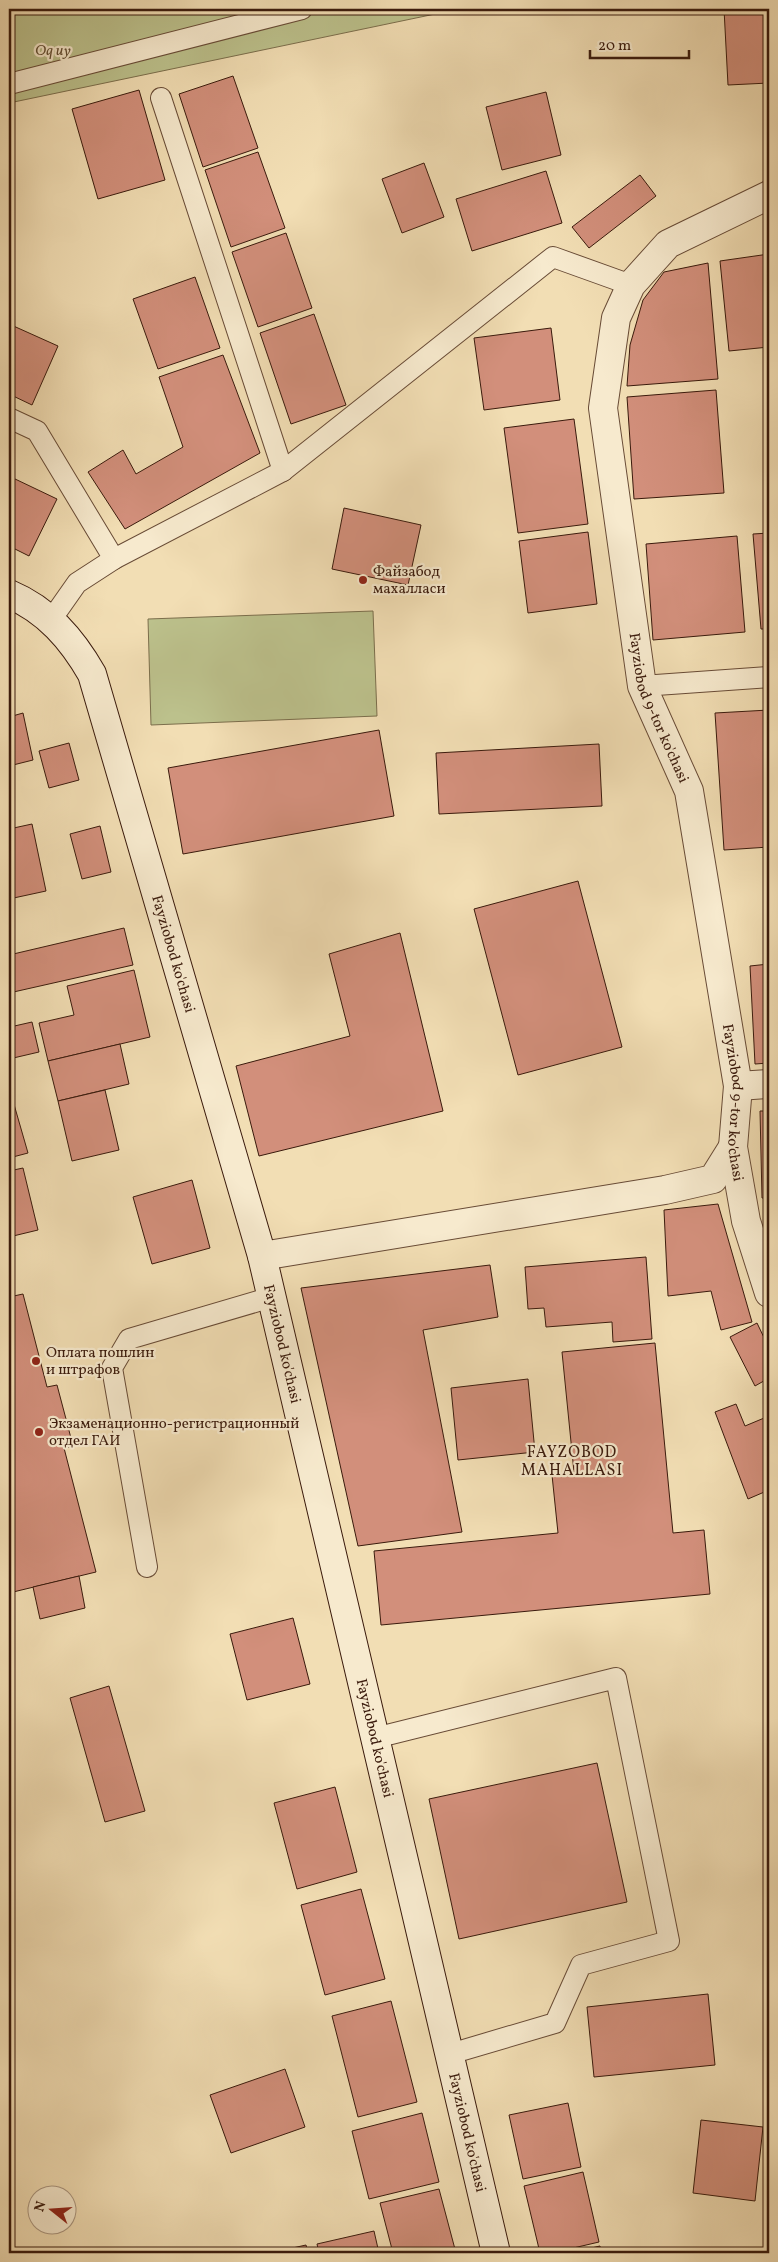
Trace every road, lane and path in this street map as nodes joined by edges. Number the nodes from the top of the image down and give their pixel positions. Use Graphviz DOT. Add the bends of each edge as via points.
graph roads {
  1 [pos="302,9"];
  2 [pos="9,84"];
  3 [pos="161,98"];
  4 [pos="769,195"];
  5 [pos="631,285"];
  6 [pos="9,418"];
  7 [pos="283,471"];
  8 [pos="114,559"];
  9 [pos="9,594"];
  10 [pos="51,620"];
  11 [pos="769,677"];
  12 [pos="642,686"];
  13 [pos="769,1084"];
  14 [pos="738,1086"];
  15 [pos="733,1147"];
  16 [pos="262,1256"];
  17 [pos="769,1294"];
  18 [pos="272,1297"];
  19 [pos="147,1567"];
  20 [pos="375,1738"];
  21 [pos="450,2054"];
  22 [pos="496,2253"];
  1 -- 2 [label="lane"];
  3 -- 7 [label="lane"];
  4 -- 5 [label="street, Fayziobod 9-tor ko'chasi" via="668,244"];
  5 -- 7 [label="lane" via="553,258"];
  5 -- 12 [label="street, Fayziobod 9-tor ko'chasi" via="616,318 604,408"];
  6 -- 8 [label="lane" via="37,431"];
  7 -- 8 [label="lane"];
  8 -- 10 [label="lane" via="77,583"];
  9 -- 10 [label="street, Fayziobod ko'chasi" via="31,604"];
  10 -- 16 [label="street, Fayziobod ko'chasi" via="75,645 92,674"];
  11 -- 12 [label="lane"];
  12 -- 14 [label="street, Fayziobod 9-tor ko'chasi" via="689,791"];
  13 -- 14 [label="street"];
  14 -- 15 [label="street, Fayziobod 9-tor ko'chasi"];
  15 -- 16 [label="street" via="713,1179 665,1190"];
  15 -- 17 [label="street, Fayziobod 9-tor ko'chasi" via="746,1221"];
  16 -- 18 [label="street, Fayziobod ko'chasi"];
  18 -- 19 [label="lane" via="129,1339 112,1368"];
  18 -- 20 [label="street, Fayziobod ko'chasi"];
  20 -- 21 [label="street, Fayziobod ko'chasi"];
  20 -- 21 [label="lane" via="616,1678 669,1941 581,1965 555,2023"];
  21 -- 22 [label="street, Fayziobod ko'chasi"];
}
